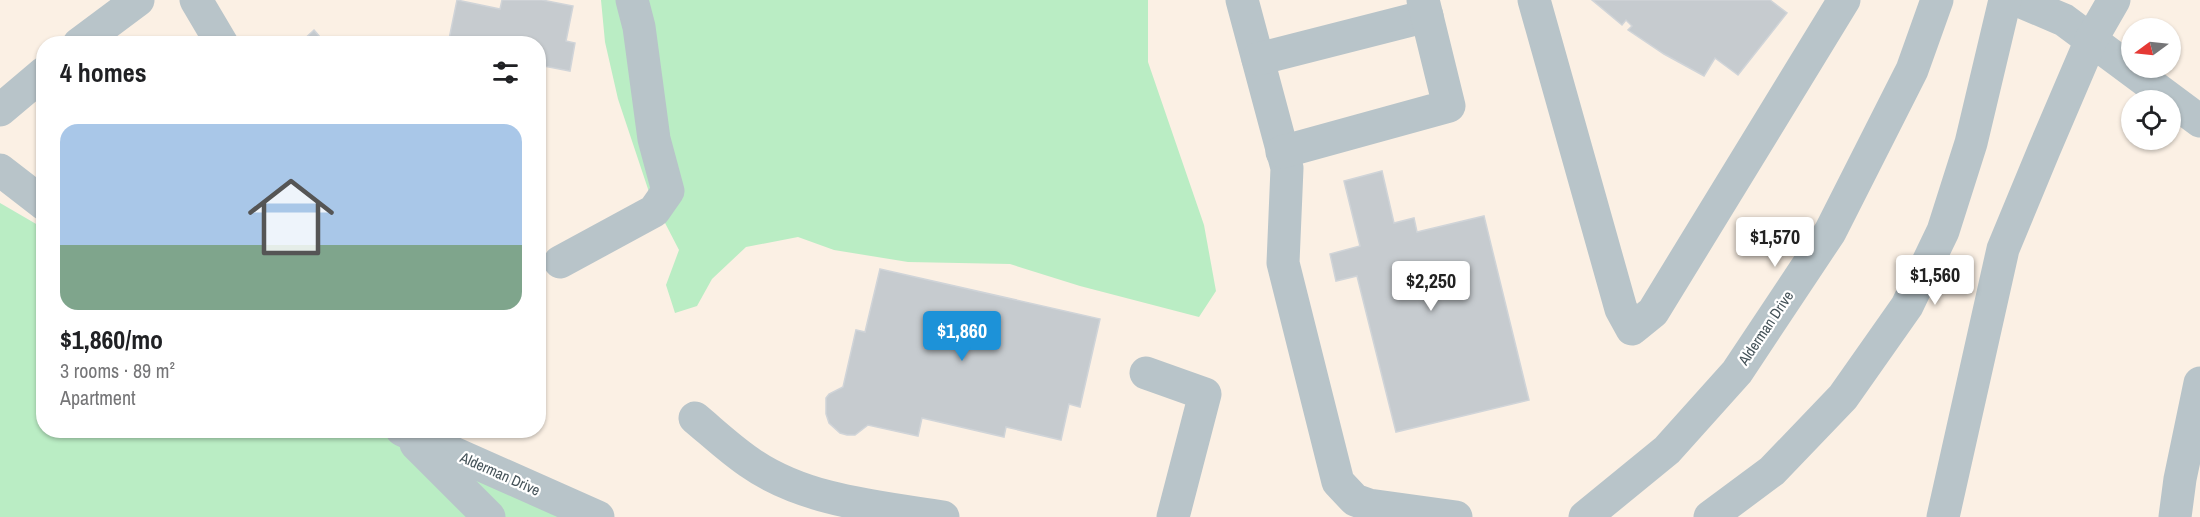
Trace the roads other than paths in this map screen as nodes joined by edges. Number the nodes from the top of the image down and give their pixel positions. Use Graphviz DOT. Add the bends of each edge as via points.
graph roads {
  1 [pos="138,0"];
  2 [pos="196,0"];
  3 [pos="632,0"];
  4 [pos="1242,0"];
  5 [pos="1534,0"];
  6 [pos="1844,0"];
  7 [pos="1937,0"];
  8 [pos="2005,0"];
  9 [pos="2017,0"];
  10 [pos="2114,0"];
  11 [pos="1425,8"];
  12 [pos="89,36"];
  13 [pos="217,36"];
  14 [pos="2091,40"];
  15 [pos="1258,59"];
  16 [pos="36,80"];
  17 [pos="0,110"];
  18 [pos="2200,121"];
  19 [pos="1282,152"];
  20 [pos="0,170"];
  21 [pos="36,198"];
  22 [pos="560,262"];
  23 [pos="1146,373"];
  24 [pos="2200,383"];
  25 [pos="696,418"];
  26 [pos="410,438"];
  27 [pos="439,438"];
  28 [pos="458,442"];
  29 [pos="489,517"];
  30 [pos="598,517"];
  31 [pos="943,517"];
  32 [pos="1173,517"];
  33 [pos="1456,517"];
  34 [pos="1585,517"];
  35 [pos="1710,517"];
  36 [pos="1942,517"];
  37 [pos="2175,517"];
  1 -- 12 [label="street"];
  2 -- 13 [label="street"];
  3 -- 22 [label="street" via="654,139 668,191 654,211"];
  4 -- 15 [label="street"];
  5 -- 6 [label="street" via="1621,309 1632,329 1653,312"];
  7 -- 34 [label="street, Alderman Drive" via="1912,70 1830,232 1737,372 1667,450"];
  8 -- 35 [label="street" via="1971,143 1944,231 1907,306 1843,397 1772,471"];
  9 -- 14 [label="street" via="2064,20"];
  10 -- 14 [label="street"];
  11 -- 15 [label="street"];
  11 -- 19 [label="street" via="1449,106"];
  14 -- 18 [label="street"];
  14 -- 36 [label="street" via="2003,249"];
  15 -- 19 [label="street"];
  16 -- 17 [label="street"];
  19 -- 33 [label="street" via="1287,168 1283,263 1338,482 1355,500 1369,505"];
  20 -- 21 [label="street"];
  23 -- 32 [label="street" via="1205,394"];
  24 -- 37 [label="street"];
  25 -- 31 [label="street" via="750,463 800,488 847,502"];
  26 -- 29 [label="street, Alderman Drive"];
  27 -- 28 [label="street, Alderman Drive"];
  28 -- 30 [label="street, Alderman Drive"];
}
